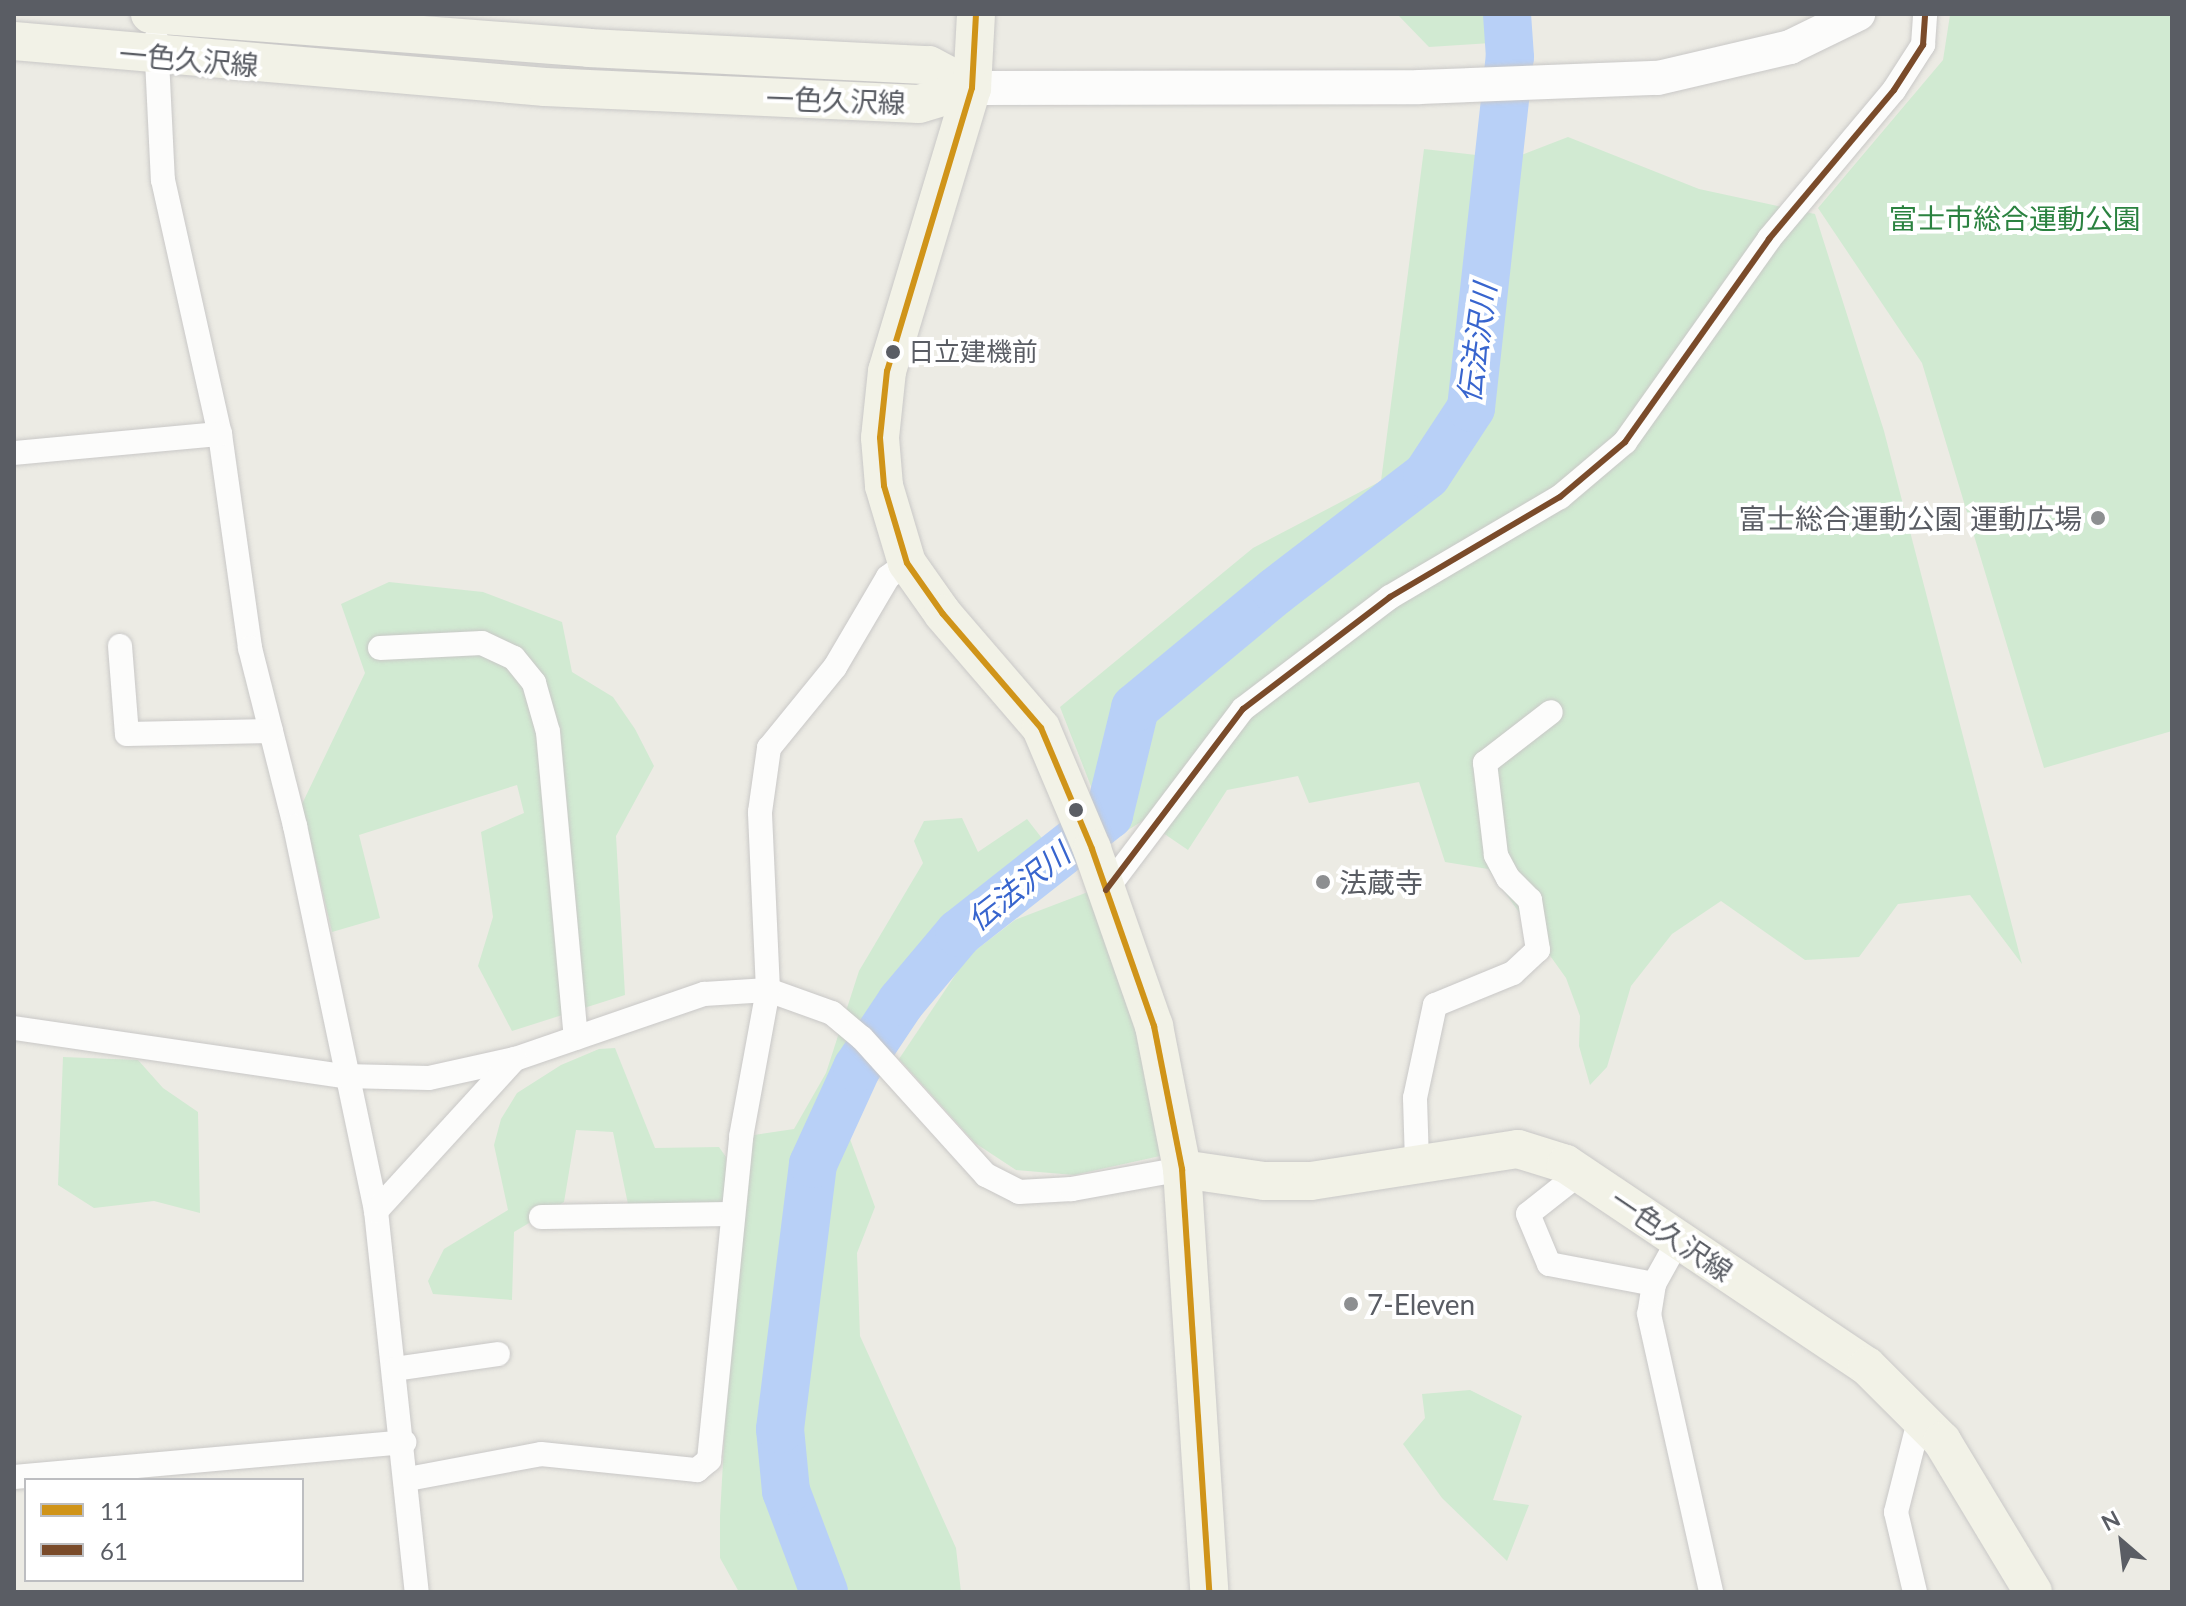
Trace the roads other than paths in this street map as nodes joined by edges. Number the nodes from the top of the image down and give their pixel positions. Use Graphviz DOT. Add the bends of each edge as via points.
graph roads {
  1 [pos="154,14"];
  2 [pos="976,14"];
  3 [pos="1858,14"];
  4 [pos="1925,14"];
  5 [pos="14,41"];
  6 [pos="157,57"];
  7 [pos="972,88"];
  8 [pos="220,434"];
  9 [pos="14,453"];
  10 [pos="907,563"];
  11 [pos="120,646"];
  12 [pos="380,648"];
  13 [pos="1551,712"];
  14 [pos="271,731"];
  15 [pos="1106,890"];
  16 [pos="768,990"];
  17 [pos="14,1028"];
  18 [pos="576,1038"];
  19 [pos="515,1059"];
  20 [pos="344,1076"];
  21 [pos="1417,1162"];
  22 [pos="1182,1169"];
  23 [pos="1580,1173"];
  24 [pos="376,1211"];
  25 [pos="732,1214"];
  26 [pos="541,1217"];
  27 [pos="1679,1239"];
  28 [pos="1654,1284"];
  29 [pos="498,1354"];
  30 [pos="395,1369"];
  31 [pos="1920,1417"];
  32 [pos="404,1442"];
  33 [pos="14,1477"];
  34 [pos="408,1479"];
  35 [pos="417,1592"];
  36 [pos="1209,1592"];
  37 [pos="1711,1592"];
  38 [pos="1915,1592"];
  39 [pos="2033,1592"];
  1 -- 6 [label="street"];
  1 -- 7 [label="main road, 一色久沢線" via="589,48 929,65"];
  2 -- 7 [label="main road"];
  3 -- 7 [label="street" via="1790,47 1658,78 1419,87"];
  4 -- 15 [label="street" via="1923,45 1894,90 1769,239 1625,442 1560,497 1390,597 1243,709"];
  5 -- 6 [label="main road, 一色久沢線"];
  6 -- 7 [label="main road, 一色久沢線" via="545,87 919,104"];
  6 -- 8 [label="street" via="163,180"];
  7 -- 10 [label="main road" via="887,371 880,438 884,486"];
  8 -- 9 [label="street"];
  8 -- 14 [label="street" via="250,648"];
  10 -- 15 [label="main road" via="943,614 1041,728"];
  10 -- 16 [label="street" via="888,577 835,667 769,748 760,812"];
  11 -- 14 [label="street" via="127,734"];
  12 -- 18 [label="street" via="482,643 514,658 534,683 548,732"];
  13 -- 21 [label="street" via="1485,763 1496,855 1508,878 1530,900 1538,950 1513,973 1435,1005 1415,1098"];
  14 -- 20 [label="street"];
  15 -- 22 [label="main road" via="1154,1026"];
  16 -- 18 [label="street" via="704,994"];
  16 -- 22 [label="street" via="832,1013 862,1038 986,1175 1019,1192 1072,1189"];
  16 -- 25 [label="street"];
  17 -- 20 [label="street"];
  18 -- 19 [label="street"];
  19 -- 20 [label="street" via="429,1078"];
  19 -- 24 [label="street"];
  20 -- 24 [label="street"];
  21 -- 22 [label="main road, 一色久沢線" via="1311,1181 1264,1181"];
  21 -- 23 [label="main road, 一色久沢線" via="1518,1149"];
  22 -- 36 [label="main road"];
  23 -- 27 [label="main road, 一色久沢線"];
  23 -- 28 [label="street" via="1528,1214 1549,1264"];
  24 -- 30 [label="street"];
  25 -- 26 [label="street"];
  25 -- 34 [label="street" via="709,1460 697,1470 541,1454"];
  27 -- 28 [label="street"];
  27 -- 31 [label="main road, 一色久沢線" via="1867,1366"];
  28 -- 37 [label="street" via="1649,1314 1656,1358 1704,1543"];
  29 -- 30 [label="street"];
  30 -- 32 [label="street"];
  31 -- 38 [label="street" via="1896,1512"];
  31 -- 39 [label="main road, 一色久沢線" via="1942,1441"];
  32 -- 33 [label="street"];
  32 -- 34 [label="street"];
  34 -- 35 [label="street"];
}
